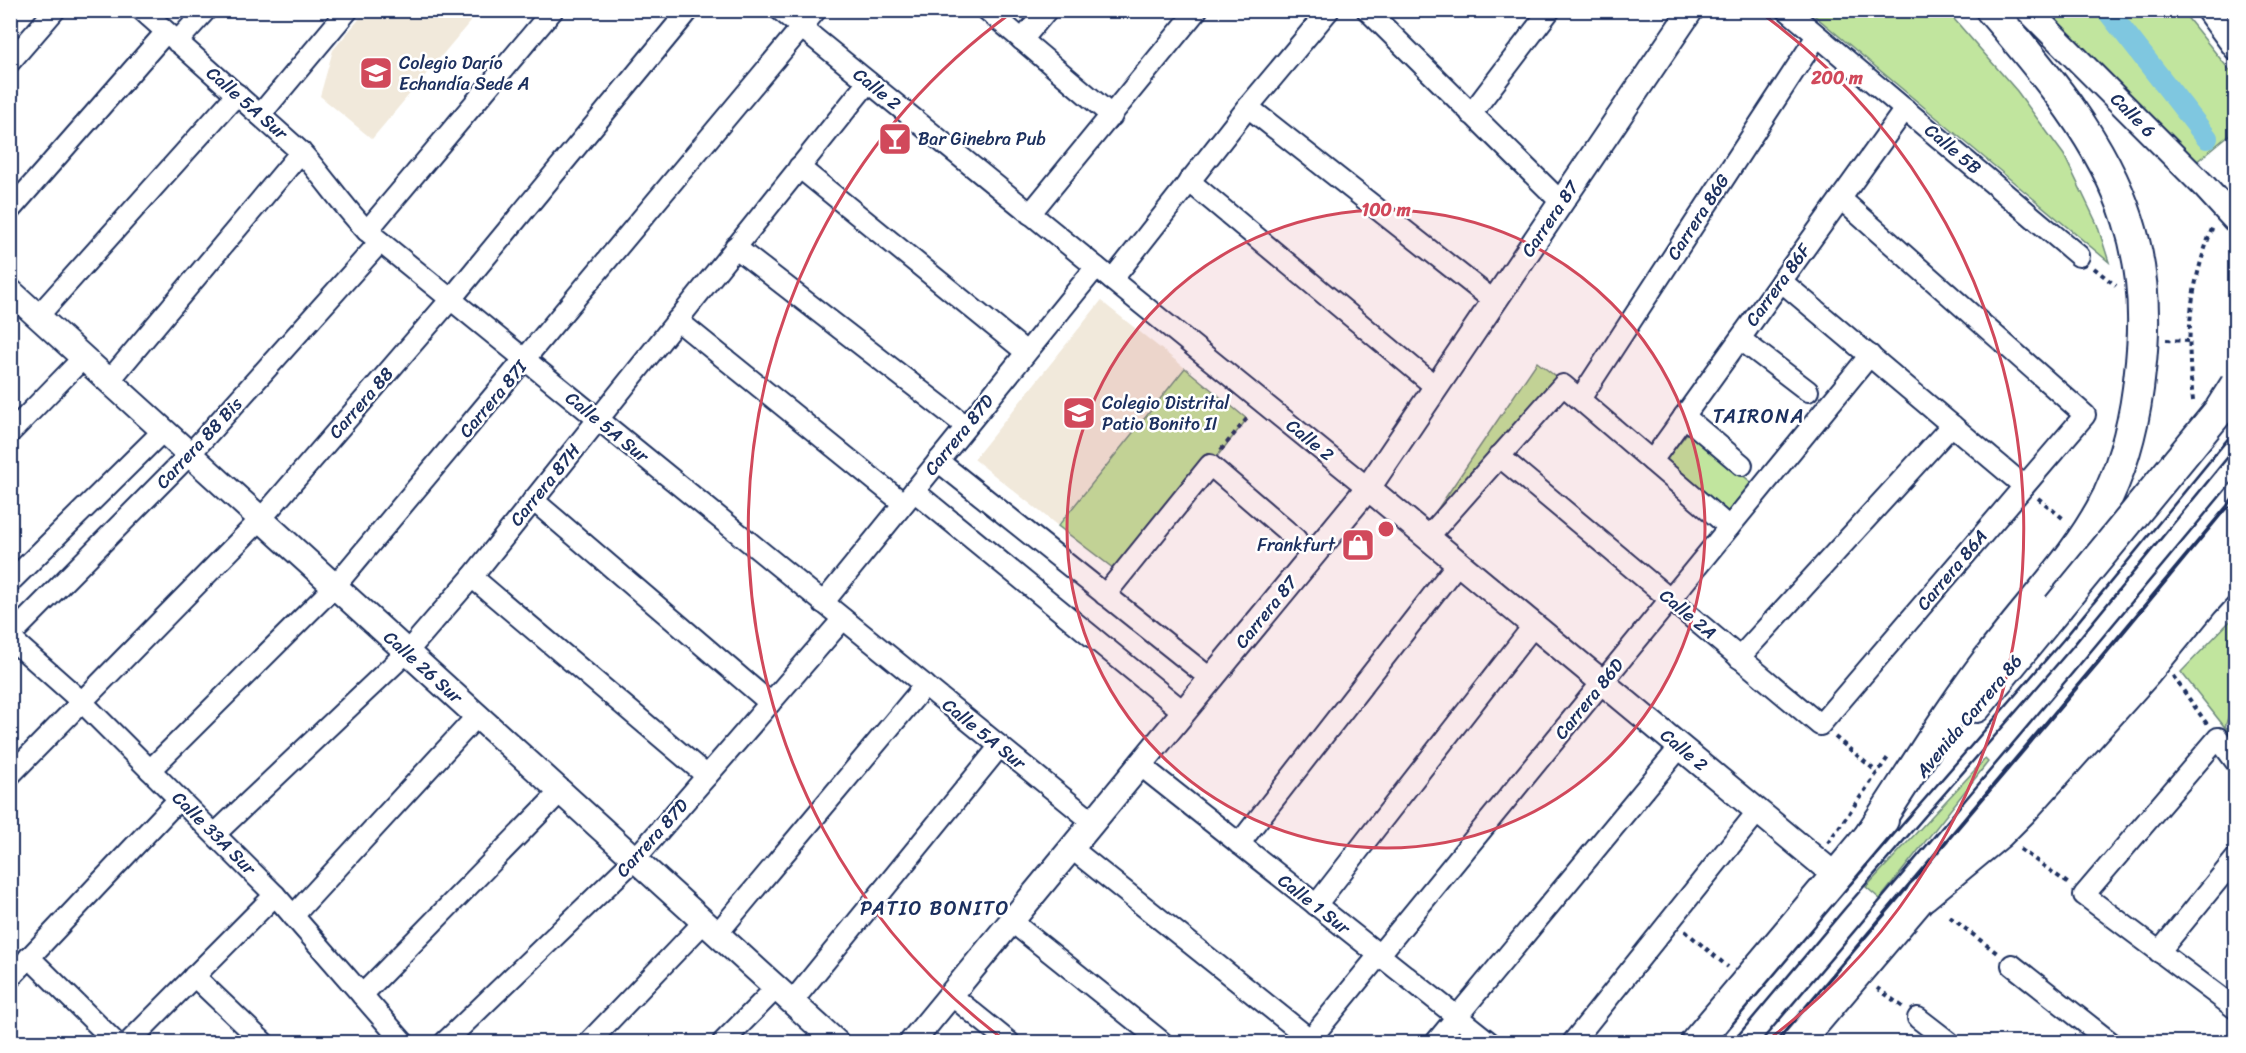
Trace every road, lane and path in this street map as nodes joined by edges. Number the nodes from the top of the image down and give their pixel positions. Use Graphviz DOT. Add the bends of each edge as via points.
graph roads {
  1 [pos="55,10"];
  2 [pos="142,10"];
  3 [pos="206,10"];
  4 [pos="348,10"];
  5 [pos="553,10"];
  6 [pos="690,10"];
  7 [pos="780,10"];
  8 [pos="816,10"];
  9 [pos="987,10"];
  10 [pos="1047,10"];
  11 [pos="1197,10"];
  12 [pos="1329,10"];
  13 [pos="1367,10"];
  14 [pos="1690,10"];
  15 [pos="1787,10"];
  16 [pos="1991,10"];
  17 [pos="2028,10"];
  18 [pos="2208,10"];
  19 [pos="1544,13"];
  20 [pos="800,27"];
  21 [pos="1817,36"];
  22 [pos="172,37"];
  23 [pos="1022,40"];
  24 [pos="2235,48"];
  25 [pos="10,62"];
  26 [pos="868,82"];
  27 [pos="237,94"];
  28 [pos="1248,107"];
  29 [pos="1905,109"];
  30 [pos="1471,114"];
  31 [pos="260,115"];
  32 [pos="1112,116"];
  33 [pos="301,152"];
  34 [pos="799,167"];
  35 [pos="1189,182"];
  36 [pos="1841,199"];
  37 [pos="1561,202"];
  38 [pos="10,210"];
  39 [pos="1030,214"];
  40 [pos="2226,220"];
  41 [pos="374,237"];
  42 [pos="735,247"];
  43 [pos="2079,256"];
  44 [pos="1096,267"];
  45 [pos="2117,277"];
  46 [pos="1112,280"];
  47 [pos="1782,281"];
  48 [pos="10,291"];
  49 [pos="451,300"];
  50 [pos="1494,302"];
  51 [pos="38,316"];
  52 [pos="677,320"];
  53 [pos="1740,339"];
  54 [pos="1026,352"];
  55 [pos="1870,355"];
  56 [pos="84,357"];
  57 [pos="525,361"];
  58 [pos="109,381"];
  59 [pos="2235,384"];
  60 [pos="1436,387"];
  61 [pos="1808,391"];
  62 [pos="1580,399"];
  63 [pos="1262,401"];
  64 [pos="2194,402"];
  65 [pos="1684,416"];
  66 [pos="598,419"];
  67 [pos="1952,425"];
  68 [pos="966,426"];
  69 [pos="164,430"];
  70 [pos="10,434"];
  71 [pos="2235,438"];
  72 [pos="190,454"];
  73 [pos="1499,456"];
  74 [pos="938,461"];
  75 [pos="1652,461"];
  76 [pos="1210,465"];
  77 [pos="1742,465"];
  78 [pos="2024,486"];
  79 [pos="2235,486"];
  80 [pos="1368,488"];
  81 [pos="909,497"];
  82 [pos="533,500"];
  83 [pos="261,519"];
  84 [pos="2235,522"];
  85 [pos="2070,524"];
  86 [pos="1729,527"];
  87 [pos="1428,537"];
  88 [pos="1296,539"];
  89 [pos="1458,563"];
  90 [pos="472,577"];
  91 [pos="2230,581"];
  92 [pos="10,582"];
  93 [pos="335,586"];
  94 [pos="1105,595"];
  95 [pos="1670,600"];
  96 [pos="823,603"];
  97 [pos="843,619"];
  98 [pos="1534,625"];
  99 [pos="10,637"];
  100 [pos="407,652"];
  101 [pos="1739,658"];
  102 [pos="2172,676"];
  103 [pos="1211,679"];
  104 [pos="1602,682"];
  105 [pos="925,685"];
  106 [pos="82,702"];
  107 [pos="770,703"];
  108 [pos="1184,712"];
  109 [pos="477,716"];
  110 [pos="1820,726"];
  111 [pos="2218,738"];
  112 [pos="1000,746"];
  113 [pos="1680,747"];
  114 [pos="1891,753"];
  115 [pos="2235,762"];
  116 [pos="1140,765"];
  117 [pos="150,770"];
  118 [pos="1876,772"];
  119 [pos="10,775"];
  120 [pos="707,776"];
  121 [pos="560,792"];
  122 [pos="179,799"];
  123 [pos="1758,811"];
  124 [pos="1093,822"];
  125 [pos="215,834"];
  126 [pos="1832,835"];
  127 [pos="1870,835"];
  128 [pos="1239,844"];
  129 [pos="1071,848"];
  130 [pos="2020,849"];
  131 [pos="2235,858"];
  132 [pos="635,859"];
  133 [pos="1836,876"];
  134 [pos="275,895"];
  135 [pos="1923,895"];
  136 [pos="2084,895"];
  137 [pos="1316,905"];
  138 [pos="293,916"];
  139 [pos="1950,917"];
  140 [pos="1672,920"];
  141 [pos="1011,921"];
  142 [pos="710,928"];
  143 [pos="2159,952"];
  144 [pos="1379,955"];
  145 [pos="29,957"];
  146 [pos="2012,965"];
  147 [pos="1731,969"];
  148 [pos="194,976"];
  149 [pos="10,978"];
  150 [pos="1877,988"];
  151 [pos="362,995"];
  152 [pos="784,995"];
  153 [pos="951,995"];
  154 [pos="2235,1009"];
  155 [pos="1457,1017"];
  156 [pos="1918,1018"];
  157 [pos="1804,1040"];
  158 [pos="1310,1041"];
  159 [pos="116,1042"];
  160 [pos="129,1042"];
  161 [pos="263,1042"];
  162 [pos="403,1042"];
  163 [pos="445,1042"];
  164 [pos="589,1042"];
  165 [pos="723,1042"];
  166 [pos="836,1042"];
  167 [pos="912,1042"];
  168 [pos="1009,1042"];
  169 [pos="1162,1042"];
  170 [pos="1436,1042"];
  171 [pos="1489,1042"];
  172 [pos="1573,1042"];
  173 [pos="1696,1042"];
  174 [pos="1725,1042"];
  175 [pos="1768,1042"];
  176 [pos="1949,1042"];
  177 [pos="2110,1042"];
  1 -- 25 [label="street"];
  2 -- 22 [label="street, Calle 5A Sur"];
  3 -- 22 [label="street"];
  4 -- 31 [label="street"];
  5 -- 41 [label="street, Carrera 88 Bis"];
  6 -- 49 [label="street, Carrera 88"];
  7 -- 20 [label="street, Calle 2"];
  8 -- 20 [label="street, Carrera 87I"];
  9 -- 23 [label="street"];
  10 -- 23 [label="street"];
  11 -- 32 [label="street"];
  12 -- 28 [label="street"];
  13 -- 30 [label="street"];
  14 -- 37 [label="street, Carrera 87"];
  15 -- 21 [label="street, Calle 5B"];
  16 -- 127 [label="main road" via="2079,123 2108,172 2128,220 2139,264 2143,305 2139,387 2124,454 2097,516 2057,575 1974,679"];
  17 -- 40 [label="street, Calle 6, bridge" via="2205,187"];
  18 -- 24 [label="street"];
  19 -- 30 [label="street"];
  20 -- 26 [label="street, Calle 2"];
  20 -- 57 [label="street, Carrera 87I"];
  21 -- 29 [label="street, Calle 5B"];
  21 -- 62 [label="street, Carrera 86G"];
  22 -- 27 [label="street, Calle 5A Sur"];
  22 -- 38 [label="street"];
  23 -- 32 [label="street"];
  26 -- 34 [label="street, Carrera 87H"];
  26 -- 39 [label="street, Calle 2"];
  27 -- 31 [label="street, Calle 5A Sur"];
  27 -- 51 [label="street"];
  28 -- 35 [label="street"];
  28 -- 50 [label="street"];
  29 -- 36 [label="street, Carrera 86F"];
  29 -- 43 [label="street, Calle 5B"];
  30 -- 37 [label="street"];
  31 -- 33 [label="street, Calle 5A Sur"];
  32 -- 39 [label="street"];
  33 -- 41 [label="street, Calle 5A Sur"];
  33 -- 58 [label="street"];
  34 -- 42 [label="street, Carrera 87H"];
  34 -- 54 [label="street"];
  35 -- 46 [label="street"];
  35 -- 60 [label="street"];
  36 -- 47 [label="street, Carrera 86F"];
  36 -- 78 [label="street, Carrera 86A" via="2085,414"];
  37 -- 50 [label="street, Carrera 87"];
  39 -- 44 [label="street, Calle 2"];
  40 -- 64 [label="path" via="2201,258 2191,299 2188,341"];
  41 -- 49 [label="street, Calle 5A Sur"];
  41 -- 72 [label="street, Carrera 88 Bis"];
  42 -- 52 [label="street, Carrera 87H"];
  42 -- 68 [label="street"];
  43 -- 45 [label="path" via="2119,288"];
  44 -- 46 [label="street, Calle 2"];
  44 -- 54 [label="street, Carrera 87D"];
  46 -- 63 [label="street, Calle 2"];
  47 -- 53 [label="street, Carrera 86F"];
  47 -- 55 [label="street"];
  48 -- 51 [label="street, Calle 26 Sur"];
  49 -- 57 [label="street, Calle 5A Sur"];
  49 -- 83 [label="street, Carrera 88"];
  50 -- 60 [label="street, Carrera 87"];
  51 -- 56 [label="street, Calle 26 Sur"];
  52 -- 66 [label="street, Carrera 87H"];
  52 -- 81 [label="street"];
  53 -- 61 [label="street"];
  53 -- 65 [label="street, Carrera 86F"];
  54 -- 68 [label="street, Carrera 87D"];
  55 -- 67 [label="street"];
  55 -- 86 [label="street, Carrera 86D"];
  56 -- 58 [label="street, Calle 26 Sur"];
  56 -- 70 [label="street"];
  57 -- 66 [label="street, Calle 5A Sur"];
  57 -- 93 [label="street, Carrera 87I"];
  58 -- 69 [label="street, Calle 26 Sur"];
  59 -- 127 [label="main road, Avenida Carrera 86, bridge" via="2219,411"];
  60 -- 80 [label="street, Carrera 87"];
  62 -- 73 [label="street" via="1563,384"];
  62 -- 75 [label="street"];
  63 -- 76 [label="path"];
  63 -- 80 [label="street, Calle 2"];
  65 -- 75 [label="street, Carrera 86F"];
  65 -- 77 [label="street"];
  66 -- 82 [label="street, Carrera 87H"];
  66 -- 96 [label="street, Calle 5A Sur"];
  67 -- 78 [label="street"];
  67 -- 101 [label="street"];
  68 -- 74 [label="street, Carrera 87D"];
  69 -- 72 [label="street, Calle 26 Sur"];
  69 -- 92 [label="street"];
  71 -- 174 [label="lane" via="2068,643"];
  72 -- 83 [label="street, Calle 26 Sur"];
  72 -- 99 [label="street, Carrera 88 Bis"];
  73 -- 87 [label="street"];
  73 -- 95 [label="street, Calle 2A"];
  74 -- 81 [label="street, Carrera 87D"];
  74 -- 94 [label="street"];
  75 -- 86 [label="street"];
  76 -- 88 [label="street"];
  76 -- 94 [label="street"];
  78 -- 85 [label="path"];
  78 -- 110 [label="street, Carrera 86A"];
  79 -- 175 [label="lane"];
  80 -- 87 [label="street, Calle 2"];
  80 -- 103 [label="street, Carrera 87"];
  81 -- 96 [label="street, Carrera 87D"];
  81 -- 108 [label="street"];
  82 -- 90 [label="street, Carrera 87H"];
  82 -- 107 [label="street"];
  83 -- 93 [label="street, Calle 26 Sur"];
  83 -- 106 [label="street, Carrera 88"];
  84 -- 135 [label="main road"];
  86 -- 95 [label="street, Carrera 86D"];
  87 -- 89 [label="street, Calle 2"];
  89 -- 98 [label="street, Calle 2"];
  89 -- 128 [label="street"];
  90 -- 100 [label="street, Carrera 87H"];
  90 -- 120 [label="street"];
  91 -- 135 [label="highway" via="2023,808"];
  93 -- 100 [label="street, Calle 26 Sur"];
  93 -- 117 [label="street, Carrera 87I"];
  94 -- 103 [label="street"];
  95 -- 101 [label="street, Calle 2A"];
  95 -- 104 [label="street, Carrera 86D"];
  96 -- 97 [label="street, Calle 5A Sur"];
  97 -- 105 [label="street, Calle 5A Sur"];
  97 -- 107 [label="street, Carrera 87D"];
  98 -- 104 [label="street, Calle 2"];
  98 -- 137 [label="street"];
  99 -- 106 [label="street, Calle 33A Sur"];
  100 -- 109 [label="street, Calle 26 Sur"];
  100 -- 125 [label="street, Carrera 87H"];
  101 -- 110 [label="street, Calle 2A"];
  102 -- 111 [label="path"];
  103 -- 108 [label="street, Carrera 87"];
  104 -- 113 [label="street, Calle 2"];
  104 -- 144 [label="street, Carrera 86D"];
  105 -- 112 [label="street, Calle 5A Sur"];
  105 -- 142 [label="street"];
  106 -- 117 [label="street, Calle 33A Sur"];
  106 -- 119 [label="street, Carrera 88"];
  107 -- 120 [label="street, Carrera 87D"];
  108 -- 116 [label="street, Carrera 87"];
  109 -- 121 [label="street, Calle 26 Sur"];
  109 -- 138 [label="street"];
  110 -- 118 [label="path"];
  111 -- 115 [label="street"];
  111 -- 136 [label="street"];
  112 -- 124 [label="street, Calle 5A Sur"];
  112 -- 152 [label="street"];
  113 -- 123 [label="street, Calle 2"];
  113 -- 155 [label="street"];
  114 -- 118 [label="path"];
  116 -- 124 [label="street, Carrera 87"];
  116 -- 128 [label="street, Calle 1 Sur"];
  117 -- 122 [label="street, Calle 33A Sur"];
  118 -- 126 [label="path"];
  120 -- 132 [label="street, Carrera 87D"];
  121 -- 132 [label="street, Calle 26 Sur"];
  121 -- 151 [label="street"];
  122 -- 125 [label="street, Calle 33A Sur"];
  122 -- 145 [label="street"];
  123 -- 133 [label="street, Calle 2"];
  123 -- 140 [label="street"];
  124 -- 129 [label="street, Carrera 87"];
  125 -- 134 [label="street, Calle 33A Sur"];
  127 -- 133 [label="main road, Avenida Carrera 86"];
  128 -- 137 [label="street, Calle 1 Sur"];
  129 -- 141 [label="street, Carrera 87"];
  129 -- 158 [label="street"];
  130 -- 136 [label="path"];
  131 -- 143 [label="street"];
  132 -- 142 [label="street, Calle 26 Sur"];
  132 -- 163 [label="street, Carrera 87D"];
  133 -- 173 [label="main road, Avenida Carrera 86"];
  134 -- 138 [label="street, Calle 33A Sur"];
  134 -- 148 [label="street"];
  135 -- 157 [label="main road"];
  136 -- 143 [label="street"];
  137 -- 144 [label="street, Calle 1 Sur"];
  138 -- 151 [label="street, Calle 33A Sur"];
  139 -- 146 [label="path"];
  140 -- 147 [label="path"];
  140 -- 172 [label="street"];
  141 -- 153 [label="street, Carrera 87"];
  141 -- 169 [label="street"];
  142 -- 152 [label="street, Calle 26 Sur"];
  142 -- 164 [label="street"];
  143 -- 154 [label="street"];
  144 -- 155 [label="street, Calle 1 Sur"];
  144 -- 158 [label="street, Carrera 86D"];
  145 -- 149 [label="street"];
  145 -- 159 [label="street"];
  146 -- 177 [label="street"];
  148 -- 160 [label="street"];
  148 -- 161 [label="street"];
  150 -- 156 [label="path"];
  151 -- 162 [label="street, Calle 33A Sur"];
  152 -- 165 [label="street"];
  152 -- 166 [label="street, Calle 26 Sur"];
  153 -- 167 [label="street, Carrera 87"];
  153 -- 168 [label="street"];
  155 -- 170 [label="street"];
  155 -- 171 [label="street, Calle 1 Sur"];
  156 -- 176 [label="street"];
}
